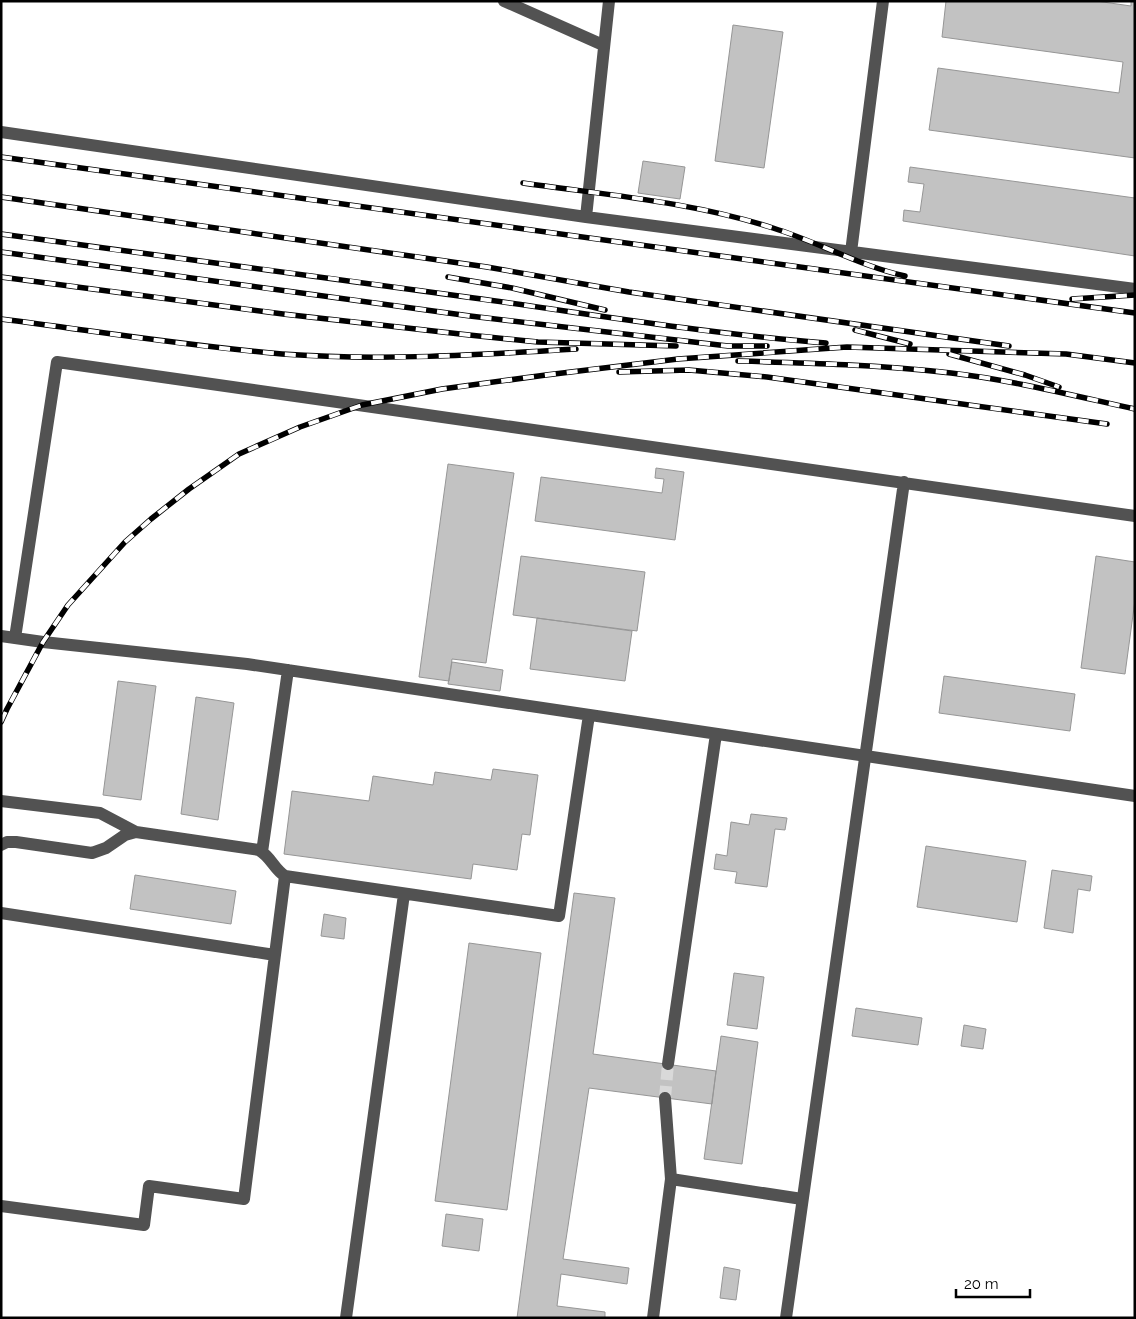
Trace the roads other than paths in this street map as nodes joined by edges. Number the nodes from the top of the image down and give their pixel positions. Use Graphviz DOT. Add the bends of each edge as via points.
graph roads {
  1 [pos="504,1"];
  2 [pos="609,1"];
  3 [pos="883,1"];
  4 [pos="603,45"];
  5 [pos="1,132"];
  6 [pos="586,217"];
  7 [pos="851,252"];
  8 [pos="1135,289"];
  9 [pos="904,482"];
  10 [pos="1135,516"];
  11 [pos="1,636"];
  12 [pos="15,638"];
  13 [pos="288,670"];
  14 [pos="589,715"];
  15 [pos="716,734"];
  16 [pos="865,756"];
  17 [pos="1135,796"];
  18 [pos="1,801"];
  19 [pos="136,832"];
  20 [pos="1,845"];
  21 [pos="262,852"];
  22 [pos="285,876"];
  23 [pos="404,894"];
  24 [pos="1,913"];
  25 [pos="275,955"];
  26 [pos="668,1064"];
  27 [pos="666,1098"];
  28 [pos="671,1179"];
  29 [pos="802,1199"];
  30 [pos="1,1206"];
  31 [pos="346,1318"];
  32 [pos="653,1318"];
  33 [pos="786,1318"];
  1 -- 4 [label="lane"];
  2 -- 4 [label="lane"];
  3 -- 7 [label="lane"];
  4 -- 6 [label="lane"];
  5 -- 6 [label="lane"];
  6 -- 7 [label="lane"];
  7 -- 8 [label="lane"];
  9 -- 10 [label="lane"];
  9 -- 12 [label="lane" via="56,362"];
  9 -- 16 [label="lane"];
  11 -- 12 [label="lane"];
  12 -- 13 [label="lane"];
  13 -- 14 [label="lane"];
  13 -- 21 [label="lane"];
  14 -- 15 [label="lane"];
  14 -- 23 [label="lane" via="559,916"];
  15 -- 16 [label="lane"];
  15 -- 26 [label="lane"];
  16 -- 17 [label="lane"];
  16 -- 29 [label="lane"];
  18 -- 19 [label="lane" via="100,813"];
  19 -- 20 [label="lane" via="92,853 16,842"];
  19 -- 21 [label="lane"];
  21 -- 22 [label="lane"];
  22 -- 23 [label="lane"];
  22 -- 25 [label="lane"];
  23 -- 31 [label="lane"];
  24 -- 25 [label="lane"];
  25 -- 30 [label="lane" via="244,1199 149,1186 144,1225"];
  27 -- 28 [label="lane"];
  28 -- 29 [label="lane"];
  28 -- 32 [label="lane"];
  29 -- 33 [label="lane"];
}
